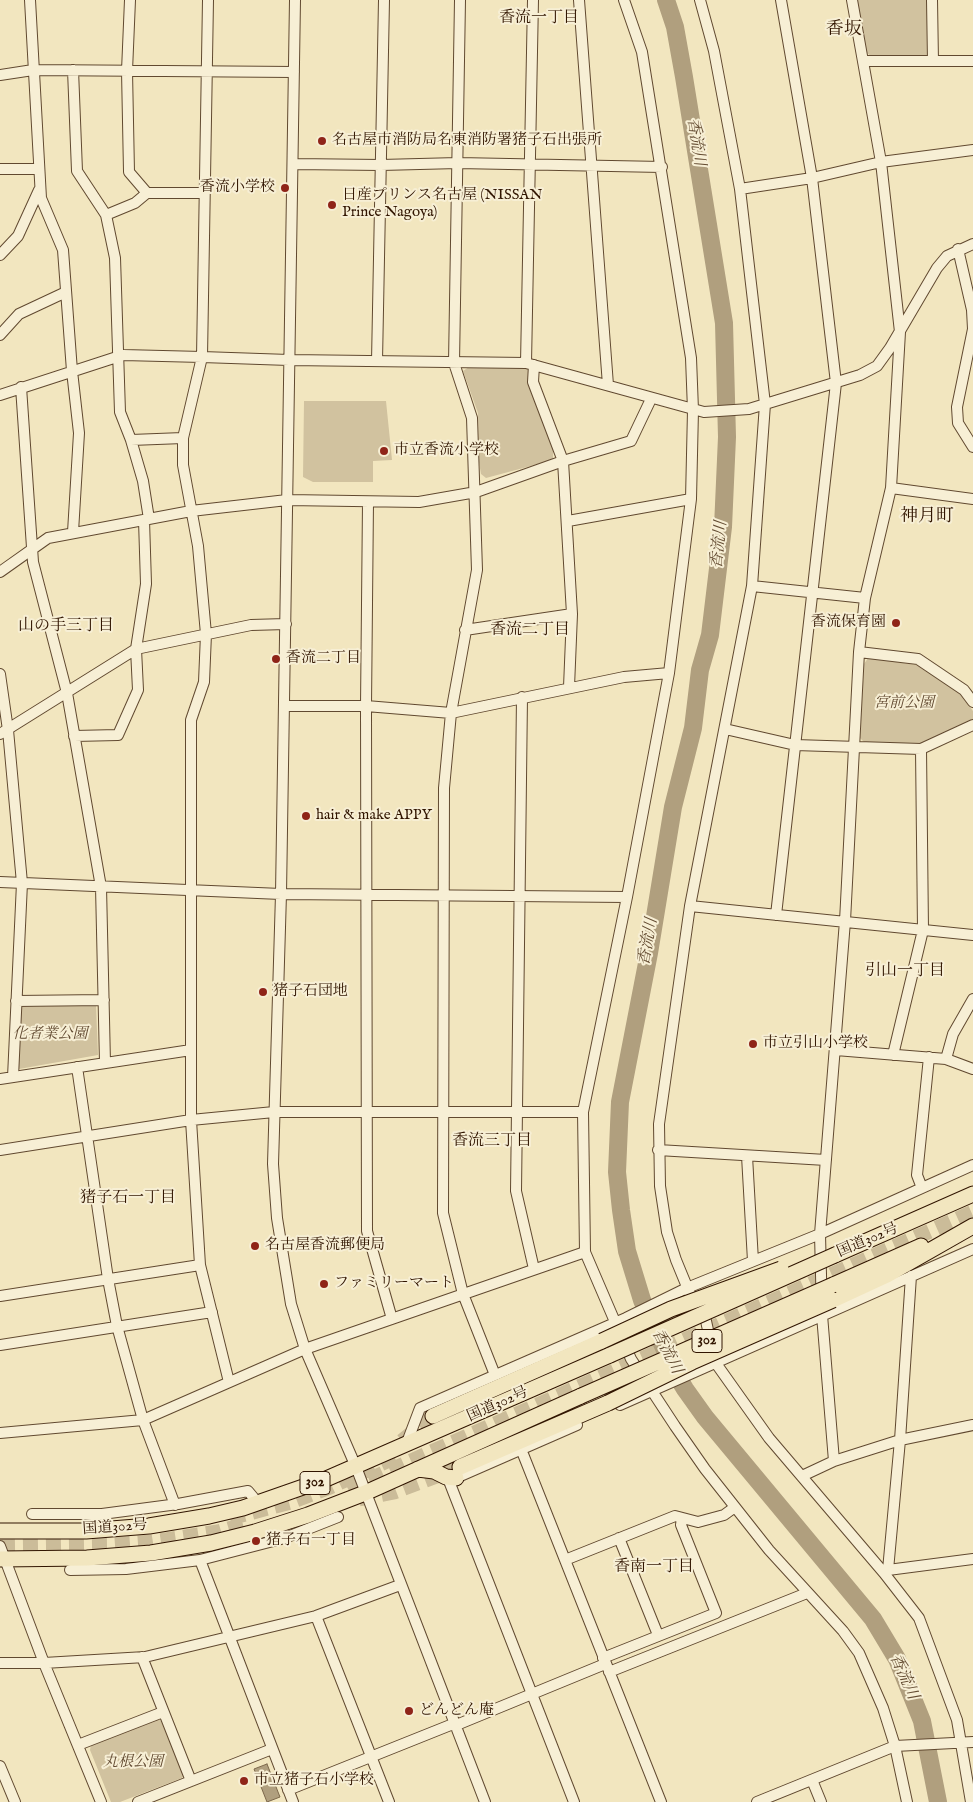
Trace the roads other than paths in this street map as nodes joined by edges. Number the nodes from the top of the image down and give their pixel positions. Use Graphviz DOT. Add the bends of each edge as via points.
graph roads {
  1 [pos="30,0"];
  2 [pos="130,0"];
  3 [pos="208,0"];
  4 [pos="295,0"];
  5 [pos="384,0"];
  6 [pos="460,0"];
  7 [pos="533,0"];
  8 [pos="579,0"];
  9 [pos="624,0"];
  10 [pos="700,0"];
  11 [pos="781,0"];
  12 [pos="852,0"];
  13 [pos="932,0"];
  14 [pos="864,61"];
  15 [pos="933,61"];
  16 [pos="973,61"];
  17 [pos="33,70"];
  18 [pos="72,70"];
  19 [pos="127,71"];
  20 [pos="207,72"];
  21 [pos="294,72"];
  22 [pos="0,75"];
  23 [pos="973,150"];
  24 [pos="881,162"];
  25 [pos="458,163"];
  26 [pos="293,164"];
  27 [pos="530,164"];
  28 [pos="381,165"];
  29 [pos="592,166"];
  30 [pos="662,167"];
  31 [pos="0,169"];
  32 [pos="39,169"];
  33 [pos="812,178"];
  34 [pos="40,189"];
  35 [pos="740,189"];
  36 [pos="147,193"];
  37 [pos="205,193"];
  38 [pos="106,215"];
  39 [pos="973,244"];
  40 [pos="958,249"];
  41 [pos="0,255"];
  42 [pos="66,292"];
  43 [pos="900,332"];
  44 [pos="0,335"];
  45 [pos="202,356"];
  46 [pos="117,357"];
  47 [pos="289,360"];
  48 [pos="377,361"];
  49 [pos="454,363"];
  50 [pos="530,364"];
  51 [pos="72,372"];
  52 [pos="836,383"];
  53 [pos="608,385"];
  54 [pos="21,387"];
  55 [pos="0,395"];
  56 [pos="652,399"];
  57 [pos="765,404"];
  58 [pos="693,410"];
  59 [pos="183,438"];
  60 [pos="131,440"];
  61 [pos="973,447"];
  62 [pos="563,461"];
  63 [pos="891,488"];
  64 [pos="476,492"];
  65 [pos="691,499"];
  66 [pos="973,499"];
  67 [pos="287,500"];
  68 [pos="368,502"];
  69 [pos="191,511"];
  70 [pos="146,520"];
  71 [pos="568,521"];
  72 [pos="73,532"];
  73 [pos="31,551"];
  74 [pos="0,572"];
  75 [pos="752,586"];
  76 [pos="812,592"];
  77 [pos="865,598"];
  78 [pos="572,614"];
  79 [pos="286,624"];
  80 [pos="465,630"];
  81 [pos="206,634"];
  82 [pos="136,649"];
  83 [pos="859,652"];
  84 [pos="669,673"];
  85 [pos="0,674"];
  86 [pos="569,688"];
  87 [pos="67,693"];
  88 [pos="522,697"];
  89 [pos="973,702"];
  90 [pos="284,706"];
  91 [pos="366,706"];
  92 [pos="451,712"];
  93 [pos="973,725"];
  94 [pos="725,729"];
  95 [pos="4,732"];
  96 [pos="74,736"];
  97 [pos="795,745"];
  98 [pos="855,747"];
  99 [pos="921,749"];
  100 [pos="0,882"];
  101 [pos="22,883"];
  102 [pos="101,887"];
  103 [pos="190,890"];
  104 [pos="281,894"];
  105 [pos="366,895"];
  106 [pos="444,895"];
  107 [pos="520,896"];
  108 [pos="627,896"];
  109 [pos="690,906"];
  110 [pos="776,915"];
  111 [pos="845,921"];
  112 [pos="923,930"];
  113 [pos="973,935"];
  114 [pos="973,999"];
  115 [pos="104,1000"];
  116 [pos="16,1001"];
  117 [pos="191,1050"];
  118 [pos="836,1050"];
  119 [pos="893,1055"];
  120 [pos="929,1057"];
  121 [pos="946,1059"];
  122 [pos="105,1063"];
  123 [pos="77,1067"];
  124 [pos="973,1069"];
  125 [pos="13,1077"];
  126 [pos="0,1079"];
  127 [pos="274,1112"];
  128 [pos="367,1112"];
  129 [pos="443,1112"];
  130 [pos="517,1112"];
  131 [pos="583,1112"];
  132 [pos="191,1120"];
  133 [pos="87,1136"];
  134 [pos="0,1150"];
  135 [pos="658,1150"];
  136 [pos="747,1156"];
  137 [pos="826,1160"];
  138 [pos="973,1165"];
  139 [pos="922,1188"];
  140 [pos="973,1194"];
  141 [pos="973,1225"];
  142 [pos="820,1234"];
  143 [pos="973,1249"];
  144 [pos="585,1252"];
  145 [pos="753,1261"];
  146 [pos="814,1264"];
  147 [pos="200,1265"];
  148 [pos="534,1269"];
  149 [pos="911,1276"];
  150 [pos="108,1279"];
  151 [pos="687,1288"];
  152 [pos="833,1293"];
  153 [pos="463,1294"];
  154 [pos="0,1296"];
  155 [pos="212,1312"];
  156 [pos="822,1315"];
  157 [pos="392,1319"];
  158 [pos="614,1323"];
  159 [pos="117,1326"];
  160 [pos="0,1345"];
  161 [pos="305,1349"];
  162 [pos="713,1358"];
  163 [pos="495,1375"];
  164 [pos="229,1382"];
  165 [pos="655,1389"];
  166 [pos="433,1416"];
  167 [pos="143,1420"];
  168 [pos="973,1425"];
  169 [pos="0,1433"];
  170 [pos="900,1440"];
  171 [pos="406,1445"];
  172 [pos="522,1449"];
  173 [pos="834,1461"];
  174 [pos="356,1467"];
  175 [pos="418,1469"];
  176 [pos="458,1472"];
  177 [pos="802,1476"];
  178 [pos="366,1493"];
  179 [pos="258,1503"];
  180 [pos="175,1505"];
  181 [pos="735,1507"];
  182 [pos="32,1514"];
  183 [pos="96,1514"];
  184 [pos="308,1515"];
  185 [pos="338,1517"];
  186 [pos="682,1518"];
  187 [pos="0,1531"];
  188 [pos="86,1531"];
  189 [pos="300,1532"];
  190 [pos="619,1538"];
  191 [pos="2,1555"];
  192 [pos="108,1557"];
  193 [pos="973,1559"];
  194 [pos="200,1560"];
  195 [pos="565,1560"];
  196 [pos="121,1569"];
  197 [pos="70,1570"];
  198 [pos="886,1571"];
  199 [pos="400,1585"];
  200 [pos="807,1592"];
  201 [pos="316,1616"];
  202 [pos="658,1635"];
  203 [pos="229,1638"];
  204 [pos="142,1657"];
  205 [pos="0,1663"];
  206 [pos="44,1663"];
  207 [pos="606,1665"];
  208 [pos="531,1694"];
  209 [pos="163,1712"];
  210 [pos="453,1725"];
  211 [pos="973,1742"];
  212 [pos="959,1743"];
  213 [pos="78,1745"];
  214 [pos="900,1745"];
  215 [pos="272,1749"];
  216 [pos="371,1756"];
  217 [pos="0,1766"];
  218 [pos="812,1780"];
  219 [pos="191,1781"];
  220 [pos="288,1790"];
  221 [pos="15,1802"];
  222 [pos="101,1802"];
  223 [pos="138,1802"];
  224 [pos="293,1802"];
  225 [pos="389,1802"];
  226 [pos="485,1802"];
  227 [pos="574,1802"];
  228 [pos="661,1802"];
  229 [pos="756,1802"];
  230 [pos="821,1802"];
  231 [pos="907,1802"];
  232 [pos="971,1802"];
  1 -- 17 [label="street"];
  2 -- 19 [label="street"];
  3 -- 20 [label="street"];
  4 -- 21 [label="street"];
  5 -- 28 [label="street"];
  6 -- 25 [label="street"];
  7 -- 27 [label="street"];
  8 -- 29 [label="street"];
  9 -- 30 [label="street" via="642,52"];
  10 -- 35 [label="street" via="714,51"];
  11 -- 33 [label="street"];
  12 -- 14 [label="street"];
  13 -- 15 [label="street"];
  14 -- 15 [label="street"];
  14 -- 24 [label="street"];
  15 -- 16 [label="street"];
  17 -- 18 [label="street"];
  17 -- 22 [label="street"];
  17 -- 32 [label="street"];
  18 -- 19 [label="street"];
  18 -- 38 [label="street" via="77,171"];
  19 -- 20 [label="street"];
  19 -- 36 [label="street" via="129,172"];
  20 -- 21 [label="street"];
  20 -- 37 [label="street"];
  21 -- 26 [label="street"];
  23 -- 24 [label="street"];
  24 -- 33 [label="street"];
  24 -- 43 [label="street"];
  25 -- 27 [label="street"];
  25 -- 28 [label="street"];
  25 -- 49 [label="street"];
  26 -- 28 [label="street"];
  26 -- 47 [label="street"];
  27 -- 29 [label="street"];
  27 -- 50 [label="street"];
  28 -- 48 [label="street"];
  29 -- 30 [label="street"];
  29 -- 53 [label="street"];
  30 -- 58 [label="street" via="691,358"];
  31 -- 32 [label="street"];
  32 -- 34 [label="street"];
  33 -- 35 [label="street"];
  33 -- 52 [label="street"];
  34 -- 41 [label="street" via="18,236"];
  34 -- 42 [label="street" via="63,250"];
  35 -- 57 [label="street"];
  36 -- 37 [label="street"];
  36 -- 38 [label="street" via="136,203"];
  37 -- 45 [label="street"];
  38 -- 46 [label="street" via="115,258"];
  39 -- 40 [label="street"];
  40 -- 43 [label="street" via="937,268"];
  40 -- 61 [label="street" via="972,310 972,329 957,407 958,423"];
  42 -- 44 [label="street" via="19,314"];
  42 -- 51 [label="street"];
  43 -- 52 [label="street" via="877,366"];
  43 -- 63 [label="street"];
  45 -- 46 [label="street"];
  45 -- 47 [label="street"];
  45 -- 59 [label="street"];
  46 -- 51 [label="street"];
  46 -- 60 [label="street" via="120,412"];
  47 -- 48 [label="street"];
  47 -- 67 [label="street"];
  48 -- 49 [label="street"];
  49 -- 50 [label="street"];
  49 -- 64 [label="street" via="472,418"];
  50 -- 53 [label="street"];
  50 -- 62 [label="street" via="533,382"];
  51 -- 54 [label="street"];
  51 -- 72 [label="street" via="80,433"];
  52 -- 57 [label="street"];
  52 -- 76 [label="street"];
  53 -- 56 [label="street"];
  54 -- 55 [label="street"];
  54 -- 73 [label="street"];
  56 -- 58 [label="street"];
  56 -- 62 [label="street" via="631,441"];
  57 -- 58 [label="street" via="749,409"];
  57 -- 75 [label="street"];
  58 -- 65 [label="street"];
  59 -- 60 [label="street"];
  59 -- 69 [label="street" via="183,465"];
  60 -- 70 [label="street" via="143,481"];
  62 -- 64 [label="street"];
  62 -- 71 [label="street"];
  63 -- 66 [label="street"];
  63 -- 77 [label="street"];
  64 -- 68 [label="street" via="419,502"];
  64 -- 80 [label="street" via="477,570"];
  65 -- 71 [label="street"];
  65 -- 84 [label="street"];
  67 -- 68 [label="street"];
  67 -- 69 [label="street"];
  67 -- 79 [label="street"];
  68 -- 91 [label="street"];
  69 -- 70 [label="street"];
  69 -- 81 [label="street" via="198,546"];
  70 -- 72 [label="street"];
  70 -- 82 [label="street" via="146,584"];
  71 -- 78 [label="street"];
  72 -- 73 [label="street" via="48,538"];
  73 -- 74 [label="street"];
  73 -- 87 [label="street"];
  75 -- 76 [label="street"];
  75 -- 94 [label="street"];
  76 -- 77 [label="street"];
  76 -- 97 [label="street"];
  77 -- 83 [label="street"];
  78 -- 80 [label="street"];
  78 -- 86 [label="street"];
  79 -- 81 [label="street"];
  79 -- 90 [label="street"];
  80 -- 92 [label="street"];
  81 -- 82 [label="street"];
  81 -- 103 [label="street" via="204,682 191,720"];
  82 -- 87 [label="street"];
  82 -- 96 [label="street" via="138,690 118,736"];
  83 -- 89 [label="street" via="918,659 964,690"];
  83 -- 98 [label="street"];
  84 -- 86 [label="street" via="624,677"];
  84 -- 108 [label="street"];
  85 -- 95 [label="street"];
  86 -- 88 [label="street"];
  87 -- 95 [label="street"];
  87 -- 96 [label="street"];
  88 -- 92 [label="street"];
  88 -- 107 [label="street"];
  90 -- 91 [label="street"];
  90 -- 104 [label="street"];
  91 -- 92 [label="street"];
  91 -- 105 [label="street"];
  92 -- 106 [label="street" via="444,788"];
  93 -- 99 [label="street"];
  94 -- 97 [label="street"];
  94 -- 109 [label="street"];
  95 -- 101 [label="street"];
  96 -- 102 [label="street"];
  97 -- 98 [label="street"];
  97 -- 110 [label="street"];
  98 -- 99 [label="street"];
  98 -- 111 [label="street"];
  99 -- 112 [label="street"];
  100 -- 101 [label="street"];
  101 -- 102 [label="street"];
  101 -- 116 [label="street"];
  102 -- 103 [label="street"];
  102 -- 115 [label="street"];
  103 -- 104 [label="street"];
  103 -- 117 [label="street"];
  104 -- 105 [label="street"];
  104 -- 127 [label="street"];
  105 -- 106 [label="street"];
  105 -- 128 [label="street"];
  106 -- 107 [label="street"];
  106 -- 129 [label="street"];
  107 -- 108 [label="street"];
  107 -- 130 [label="street"];
  108 -- 131 [label="street"];
  109 -- 110 [label="street"];
  109 -- 135 [label="street"];
  110 -- 111 [label="street"];
  111 -- 112 [label="street"];
  111 -- 118 [label="street"];
  112 -- 113 [label="street"];
  112 -- 119 [label="street"];
  114 -- 121 [label="street" via="953,1034"];
  115 -- 116 [label="street"];
  115 -- 122 [label="street"];
  116 -- 125 [label="street"];
  117 -- 122 [label="street"];
  117 -- 132 [label="street"];
  118 -- 119 [label="street"];
  118 -- 137 [label="street"];
  119 -- 120 [label="street"];
  120 -- 121 [label="street"];
  120 -- 139 [label="street" via="917,1175"];
  121 -- 124 [label="street"];
  122 -- 123 [label="street"];
  123 -- 125 [label="street"];
  123 -- 133 [label="street"];
  125 -- 126 [label="street"];
  127 -- 128 [label="street"];
  127 -- 132 [label="street"];
  127 -- 161 [label="street" via="277,1218 291,1304"];
  128 -- 129 [label="street"];
  128 -- 157 [label="street" via="367,1231"];
  129 -- 130 [label="street"];
  129 -- 153 [label="street" via="443,1213"];
  130 -- 131 [label="street"];
  130 -- 148 [label="street" via="516,1191"];
  131 -- 144 [label="street"];
  132 -- 133 [label="street"];
  132 -- 147 [label="street"];
  133 -- 134 [label="street"];
  133 -- 150 [label="street"];
  135 -- 136 [label="street"];
  135 -- 151 [label="street" via="668,1232"];
  136 -- 137 [label="street"];
  136 -- 145 [label="street"];
  137 -- 142 [label="street"];
  138 -- 139 [label="street"];
  139 -- 142 [label="street"];
  140 -- 146 [label="highway, 国道302号 / 302, bridge"];
  141 -- 152 [label="highway" via="887,1275"];
  142 -- 145 [label="street"];
  142 -- 156 [label="street"];
  143 -- 149 [label="street"];
  144 -- 148 [label="street"];
  144 -- 158 [label="street"];
  145 -- 151 [label="street"];
  146 -- 166 [label="highway, bridge" via="774,1272 671,1309"];
  146 -- 171 [label="highway, 国道302号 / 302, bridge"];
  147 -- 150 [label="street"];
  147 -- 155 [label="street"];
  148 -- 153 [label="street"];
  149 -- 156 [label="street"];
  149 -- 170 [label="street"];
  150 -- 154 [label="street"];
  150 -- 159 [label="street"];
  151 -- 158 [label="street"];
  151 -- 162 [label="street" via="706,1321"];
  152 -- 162 [label="highway, bridge" via="792,1326"];
  152 -- 175 [label="highway, 国道302号 / 302, bridge" via="581,1396"];
  153 -- 157 [label="street"];
  153 -- 163 [label="street"];
  155 -- 159 [label="street"];
  155 -- 164 [label="street"];
  156 -- 162 [label="street"];
  156 -- 173 [label="street"];
  157 -- 161 [label="street"];
  158 -- 163 [label="street"];
  158 -- 165 [label="street" via="631,1359"];
  159 -- 160 [label="street"];
  159 -- 167 [label="street"];
  161 -- 164 [label="street"];
  161 -- 174 [label="street"];
  162 -- 165 [label="street" via="701,1368"];
  162 -- 176 [label="highway, bridge"];
  162 -- 177 [label="street" via="753,1418"];
  163 -- 171 [label="street" via="420,1408"];
  164 -- 167 [label="street"];
  165 -- 172 [label="street"];
  165 -- 181 [label="street" via="705,1469"];
  167 -- 169 [label="street"];
  167 -- 180 [label="street"];
  168 -- 170 [label="street"];
  170 -- 173 [label="street"];
  170 -- 198 [label="street"];
  171 -- 174 [label="highway, 国道302号 / 302"];
  172 -- 176 [label="street"];
  172 -- 195 [label="street"];
  173 -- 177 [label="street"];
  174 -- 178 [label="street"];
  174 -- 179 [label="highway, 国道302号 / 302"];
  175 -- 176 [label="highway" via="446,1477"];
  175 -- 178 [label="highway, 国道302号 / 302"];
  176 -- 208 [label="street" via="449,1481"];
  177 -- 198 [label="street"];
  178 -- 184 [label="highway, 国道302号 / 302"];
  178 -- 199 [label="street"];
  179 -- 180 [label="street" via="248,1491"];
  179 -- 188 [label="highway, 国道302号 / 302" via="176,1522"];
  180 -- 183 [label="street"];
  181 -- 186 [label="street" via="708,1520 698,1522"];
  181 -- 200 [label="street"];
  182 -- 183 [label="street"];
  183 -- 188 [label="street"];
  184 -- 189 [label="highway"];
  184 -- 192 [label="highway, 国道302号 / 302" via="210,1543"];
  185 -- 189 [label="street"];
  186 -- 190 [label="street" via="675,1516"];
  186 -- 202 [label="street" via="681,1524 716,1613"];
  187 -- 188 [label="highway, 国道302号 / 302"];
  189 -- 194 [label="street"];
  190 -- 195 [label="street"];
  190 -- 202 [label="street"];
  191 -- 192 [label="highway, 国道302号 / 302"];
  191 -- 206 [label="street"];
  192 -- 196 [label="highway"];
  193 -- 198 [label="street"];
  194 -- 196 [label="street"];
  194 -- 203 [label="street"];
  195 -- 207 [label="street"];
  196 -- 197 [label="street"];
  198 -- 212 [label="street" via="919,1618 957,1720"];
  199 -- 201 [label="street"];
  199 -- 210 [label="street"];
  200 -- 207 [label="street"];
  200 -- 214 [label="street" via="859,1653"];
  201 -- 203 [label="street"];
  201 -- 216 [label="street"];
  202 -- 207 [label="street"];
  203 -- 204 [label="street"];
  203 -- 215 [label="street"];
  204 -- 206 [label="street"];
  204 -- 209 [label="street"];
  205 -- 206 [label="street"];
  206 -- 213 [label="street"];
  207 -- 208 [label="street"];
  207 -- 228 [label="street"];
  208 -- 210 [label="street"];
  208 -- 227 [label="street"];
  209 -- 213 [label="street"];
  209 -- 219 [label="street"];
  210 -- 216 [label="street"];
  210 -- 226 [label="street"];
  211 -- 212 [label="street"];
  212 -- 214 [label="street"];
  212 -- 232 [label="street"];
  213 -- 222 [label="street"];
  214 -- 218 [label="street"];
  214 -- 231 [label="street"];
  215 -- 219 [label="street"];
  215 -- 220 [label="street"];
  216 -- 220 [label="street"];
  216 -- 225 [label="street"];
  217 -- 221 [label="street"];
  218 -- 229 [label="street"];
  218 -- 230 [label="street"];
  219 -- 223 [label="street"];
  220 -- 224 [label="street"];
}
